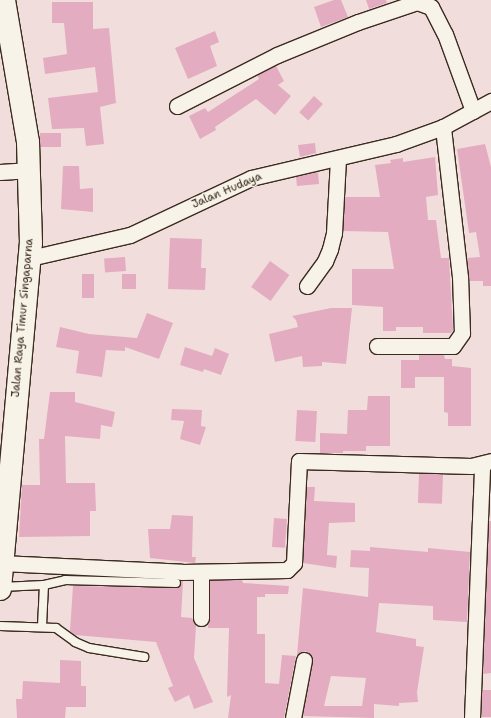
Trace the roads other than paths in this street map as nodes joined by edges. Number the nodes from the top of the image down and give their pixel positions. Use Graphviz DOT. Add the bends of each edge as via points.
graph roads {
  1 [pos="4,0"];
  2 [pos="491,102"];
  3 [pos="177,106"];
  4 [pos="473,111"];
  5 [pos="443,128"];
  6 [pos="338,158"];
  7 [pos="30,170"];
  8 [pos="0,172"];
  9 [pos="30,251"];
  10 [pos="306,286"];
  11 [pos="377,346"];
  12 [pos="486,462"];
  13 [pos="1,563"];
  14 [pos="200,572"];
  15 [pos="176,583"];
  16 [pos="44,585"];
  17 [pos="0,588"];
  18 [pos="201,618"];
  19 [pos="0,626"];
  20 [pos="42,626"];
  21 [pos="144,657"];
  22 [pos="304,660"];
  23 [pos="293,718"];
  24 [pos="472,718"];
  1 -- 7 [label="main road, Jalan Raya Timur Singaparna" via="20,85"];
  2 -- 4 [label="street, Jalan Hudaya"];
  3 -- 4 [label="street" via="277,55 358,22 417,2 431,7 442,27"];
  4 -- 5 [label="street, Jalan Hudaya"];
  5 -- 6 [label="street, Jalan Hudaya" via="396,144"];
  5 -- 11 [label="street" via="460,277 462,333 453,346"];
  6 -- 9 [label="street, Jalan Hudaya" via="251,178 130,235"];
  6 -- 10 [label="street" via="334,233 325,261"];
  7 -- 8 [label="street"];
  7 -- 9 [label="main road, Jalan Raya Timur Singaparna"];
  9 -- 13 [label="main road, Jalan Raya Timur Singaparna"];
  12 -- 14 [label="street" via="432,466 299,461 294,563 291,568"];
  12 -- 24 [label="street"];
  13 -- 14 [label="street"];
  13 -- 17 [label="main road, Jalan Raya Timur Singaparna"];
  14 -- 18 [label="street"];
  15 -- 16 [label="lane" via="65,580"];
  16 -- 17 [label="lane"];
  16 -- 20 [label="lane"];
  19 -- 20 [label="lane"];
  20 -- 21 [label="lane" via="56,628 75,642 89,648"];
  22 -- 23 [label="street"];
}
